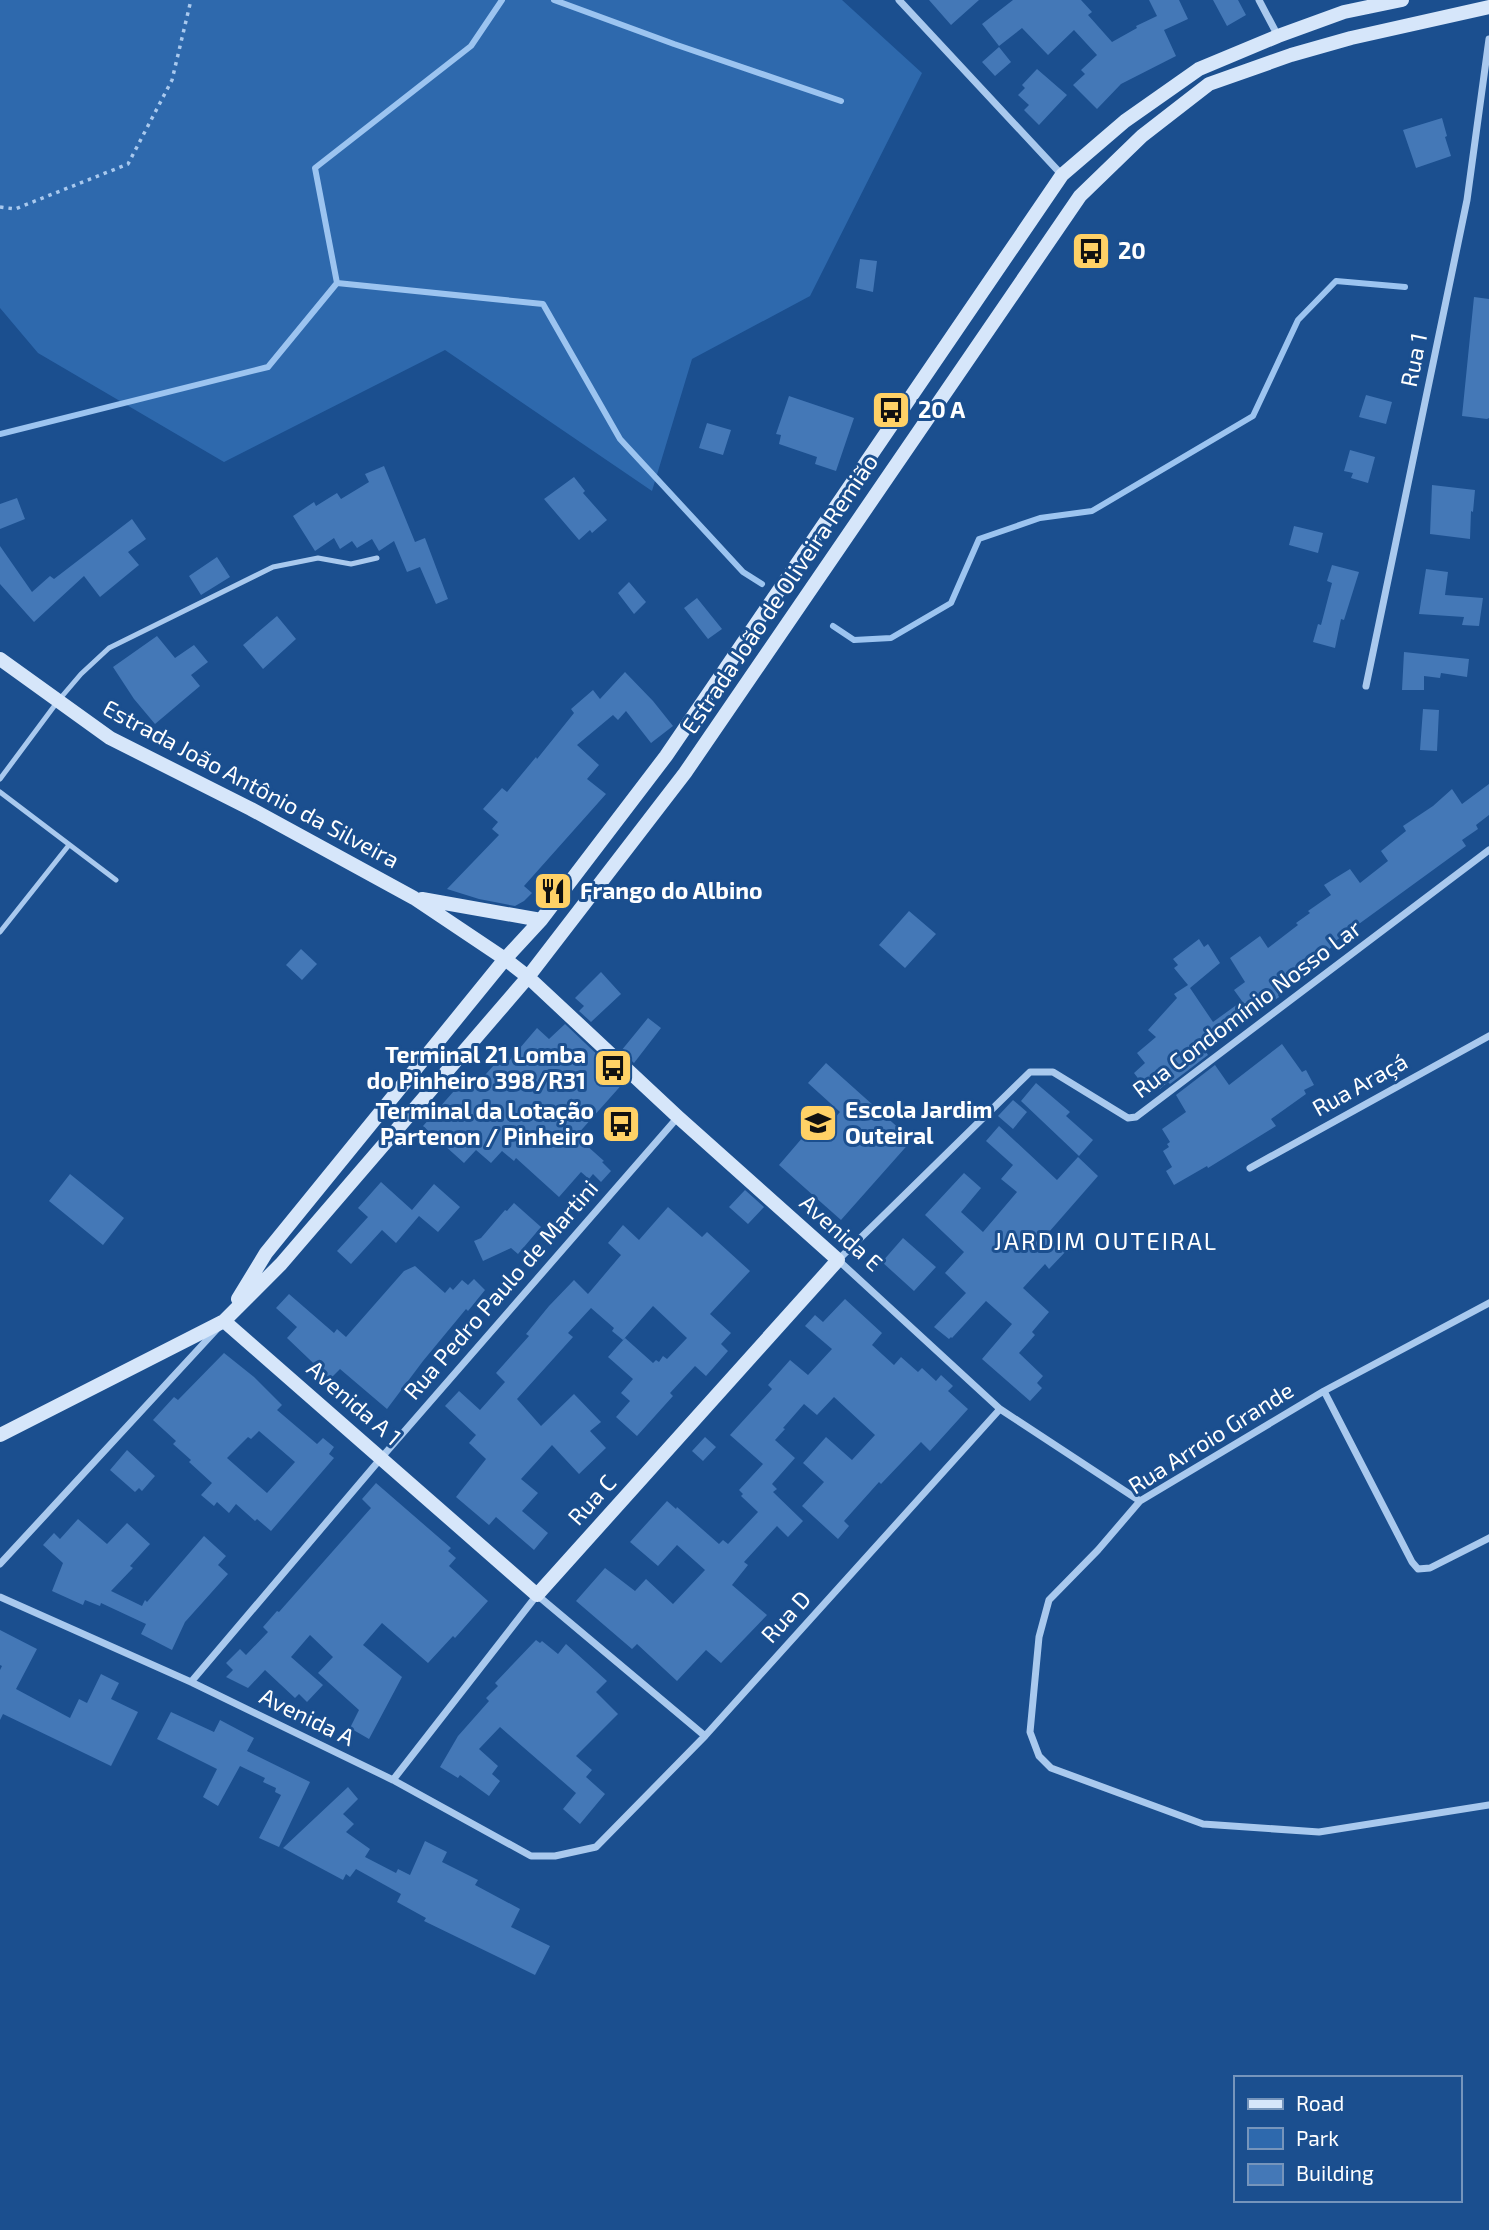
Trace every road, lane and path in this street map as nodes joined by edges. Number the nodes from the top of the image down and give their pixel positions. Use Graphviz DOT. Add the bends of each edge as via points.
graph roads {
  1 [pos="191,0"];
  2 [pos="899,0"];
  3 [pos="1259,0"];
  4 [pos="1402,0"];
  5 [pos="1489,6"];
  6 [pos="1278,36"];
  7 [pos="1489,39"];
  8 [pos="1062,175"];
  9 [pos="0,207"];
  10 [pos="377,558"];
  11 [pos="0,659"];
  12 [pos="1366,686"];
  13 [pos="58,701"];
  14 [pos="0,779"];
  15 [pos="0,792"];
  16 [pos="69,845"];
  17 [pos="1489,850"];
  18 [pos="116,880"];
  19 [pos="414,898"];
  20 [pos="541,920"];
  21 [pos="0,932"];
  22 [pos="505,959"];
  23 [pos="528,977"];
  24 [pos="1489,1036"];
  25 [pos="678,1117"];
  26 [pos="1250,1168"];
  27 [pos="838,1260"];
  28 [pos="1489,1303"];
  29 [pos="224,1321"];
  30 [pos="1324,1391"];
  31 [pos="1000,1409"];
  32 [pos="0,1435"];
  33 [pos="382,1457"];
  34 [pos="1140,1501"];
  35 [pos="1489,1538"];
  36 [pos="0,1564"];
  37 [pos="537,1595"];
  38 [pos="0,1597"];
  39 [pos="191,1682"];
  40 [pos="705,1736"];
  41 [pos="393,1780"];
  42 [pos="1489,1805"];
  43 [pos="596,1847"];
  1 -- 9 [label="path" via="172,80 128,164 15,209"];
  2 -- 8 [label="street"];
  3 -- 6 [label="street"];
  4 -- 6 [label="main road, Estrada João de Oliveira Remião" via="1344,12"];
  5 -- 23 [label="main road, Estrada João de Oliveira Remião" via="1351,38 1209,84 1142,136 1080,196 685,773"];
  6 -- 8 [label="main road, Estrada João de Oliveira Remião" via="1199,69 1125,121"];
  7 -- 12 [label="street, Rua 1" via="1467,200"];
  8 -- 20 [label="main road, Estrada João de Oliveira Remião" via="666,756"];
  10 -- 13 [label="lane" via="351,564 318,558 273,566 109,648"];
  11 -- 13 [label="main road, Estrada João Antônio da Silveira"];
  13 -- 14 [label="lane"];
  13 -- 19 [label="main road, Estrada João Antônio da Silveira" via="110,738"];
  15 -- 16 [label="lane"];
  16 -- 18 [label="lane"];
  16 -- 21 [label="lane"];
  17 -- 27 [label="street, Rua Condomínio Nosso Lar" via="1136,1116 1128,1118 1053,1072 1030,1072"];
  19 -- 20 [label="main road, Estrada João Antônio da Silveira"];
  19 -- 22 [label="main road, Estrada João Antônio da Silveira"];
  20 -- 22 [label="main road, Estrada João de Oliveira Remião"];
  20 -- 23 [label="main road" via="548,939"];
  22 -- 23 [label="main road, Estrada João Antônio da Silveira"];
  22 -- 29 [label="main road, Estrada João de Oliveira Remião" via="266,1253"];
  23 -- 25 [label="main road, Avenida E"];
  23 -- 29 [label="main road, Estrada João de Oliveira Remião" via="281,1264"];
  24 -- 26 [label="street, Rua Araçá"];
  25 -- 27 [label="main road, Avenida E"];
  25 -- 33 [label="street, Rua Pedro Paulo de Martini"];
  27 -- 31 [label="street, Avenida E"];
  27 -- 37 [label="main road, Rua C"];
  28 -- 30 [label="street, Rua Arroio Grande"];
  29 -- 32 [label="main road, Estrada João de Oliveira Remião"];
  29 -- 33 [label="main road, Avenida A 1"];
  29 -- 36 [label="street"];
  30 -- 34 [label="street, Rua Arroio Grande"];
  30 -- 35 [label="street" via="1418,1569 1430,1568"];
  31 -- 34 [label="street, Avenida E"];
  31 -- 40 [label="street, Rua D"];
  33 -- 37 [label="main road, Avenida A 1"];
  33 -- 39 [label="street, Rua Pedro Paulo de Martini"];
  34 -- 42 [label="street, Rua Arroio Grande" via="1049,1600 1039,1637 1030,1732 1039,1756 1051,1768 1203,1824 1319,1832"];
  37 -- 40 [label="street, Avenida A 1"];
  37 -- 41 [label="street, Rua C"];
  38 -- 39 [label="street, Avenida A"];
  39 -- 41 [label="street, Avenida A"];
  40 -- 43 [label="street, Rua D"];
  41 -- 43 [label="street, Avenida A" via="531,1856"];
}
